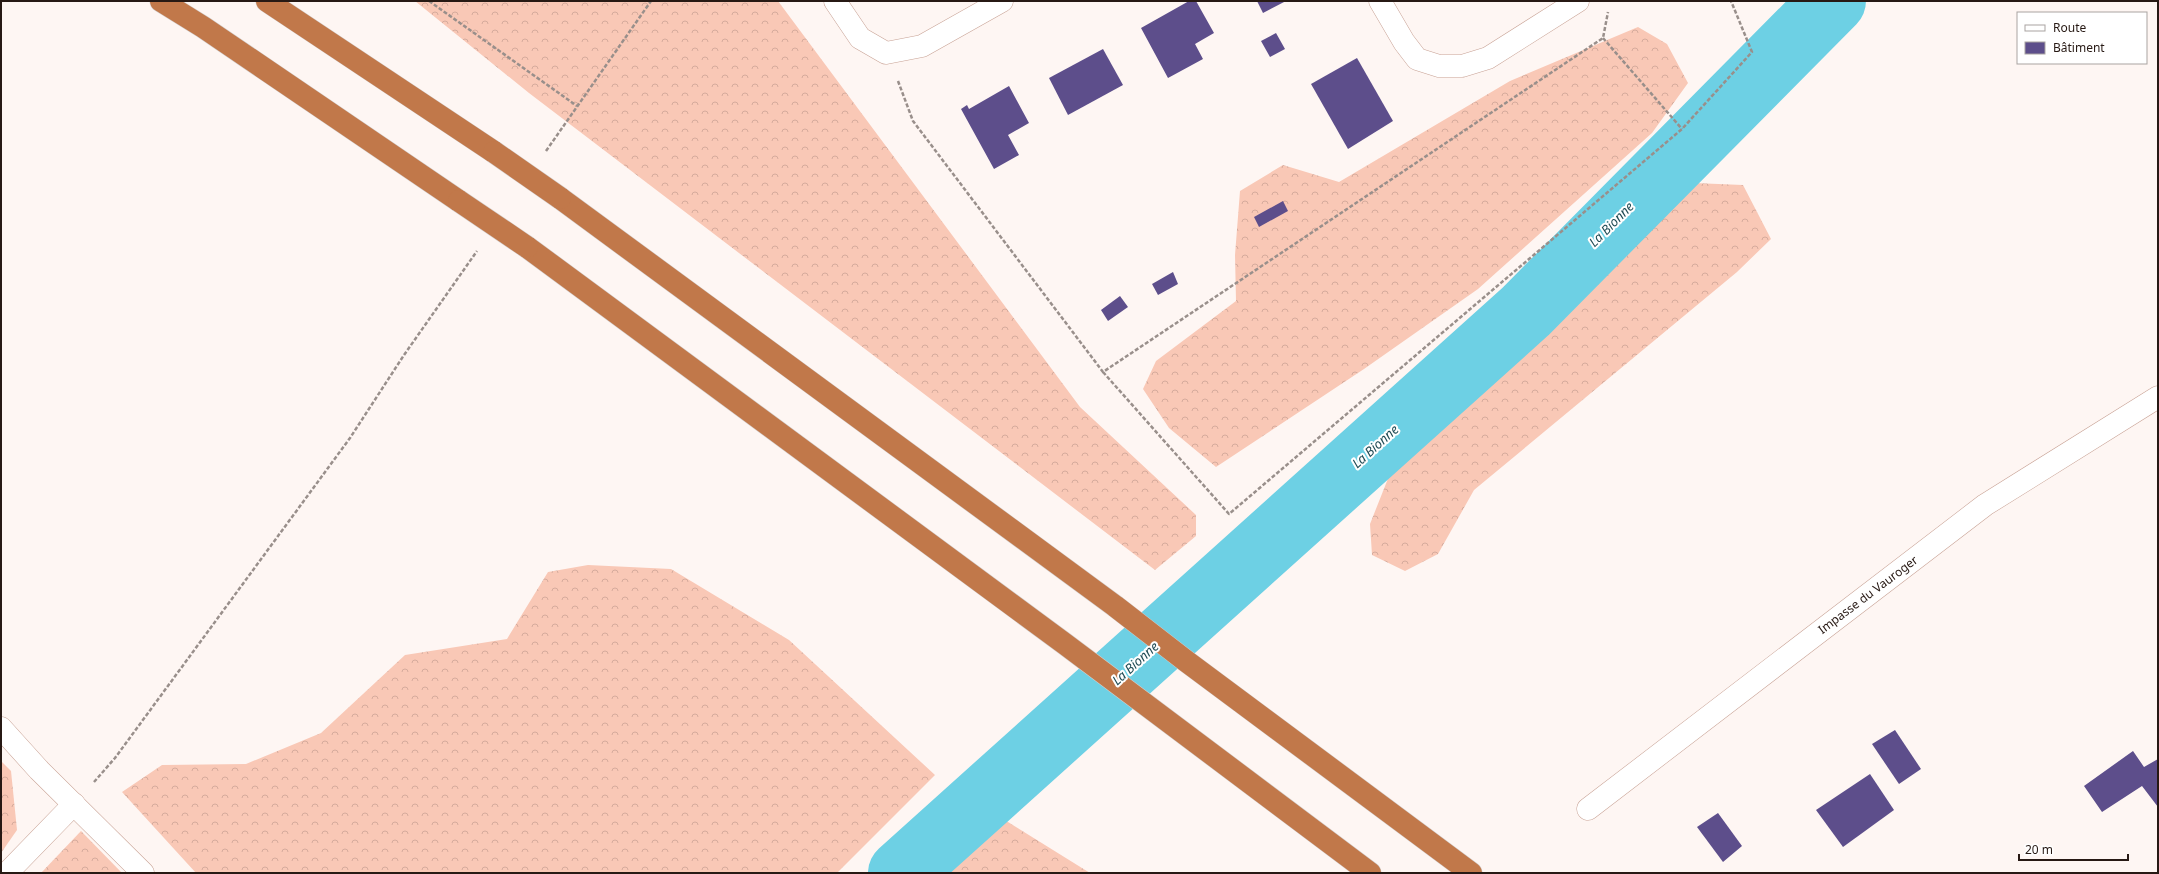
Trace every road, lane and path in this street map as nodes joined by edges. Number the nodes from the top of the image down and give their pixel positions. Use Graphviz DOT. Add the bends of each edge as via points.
graph roads {
  1 [pos="161,1"];
  2 [pos="267,1"];
  3 [pos="429,1"];
  4 [pos="651,1"];
  5 [pos="835,1"];
  6 [pos="1002,1"];
  7 [pos="1380,1"];
  8 [pos="1578,1"];
  9 [pos="1731,1"];
  10 [pos="1608,8"];
  11 [pos="1603,38"];
  12 [pos="886,53"];
  13 [pos="577,106"];
  14 [pos="1682,129"];
  15 [pos="541,158"];
  16 [pos="479,249"];
  17 [pos="1102,372"];
  18 [pos="2158,397"];
  19 [pos="1,728"];
  20 [pos="74,804"];
  21 [pos="1588,809"];
  22 [pos="7,873"];
  23 [pos="143,873"];
  24 [pos="1370,873"];
  25 [pos="1471,873"];
  1 -- 24 [label="highway, bridge" via="528,247"];
  2 -- 25 [label="highway, bridge" via="560,198 1115,606"];
  3 -- 13 [label="path"];
  4 -- 13 [label="path"];
  5 -- 12 [label="street" via="860,38"];
  6 -- 12 [label="street" via="922,46"];
  7 -- 8 [label="street" via="1417,59 1439,66 1462,66 1488,58"];
  9 -- 14 [label="path" via="1752,52"];
  10 -- 11 [label="path"];
  11 -- 14 [label="path"];
  11 -- 17 [label="path"];
  12 -- 17 [label="path" via="913,121"];
  13 -- 15 [label="path"];
  14 -- 17 [label="path" via="1229,514"];
  16 -- 20 [label="path" via="404,355 350,438 115,758"];
  18 -- 21 [label="street, Impasse du Vauroger" via="1985,505"];
  19 -- 20 [label="street"];
  20 -- 22 [label="street"];
  20 -- 23 [label="street"];
}
